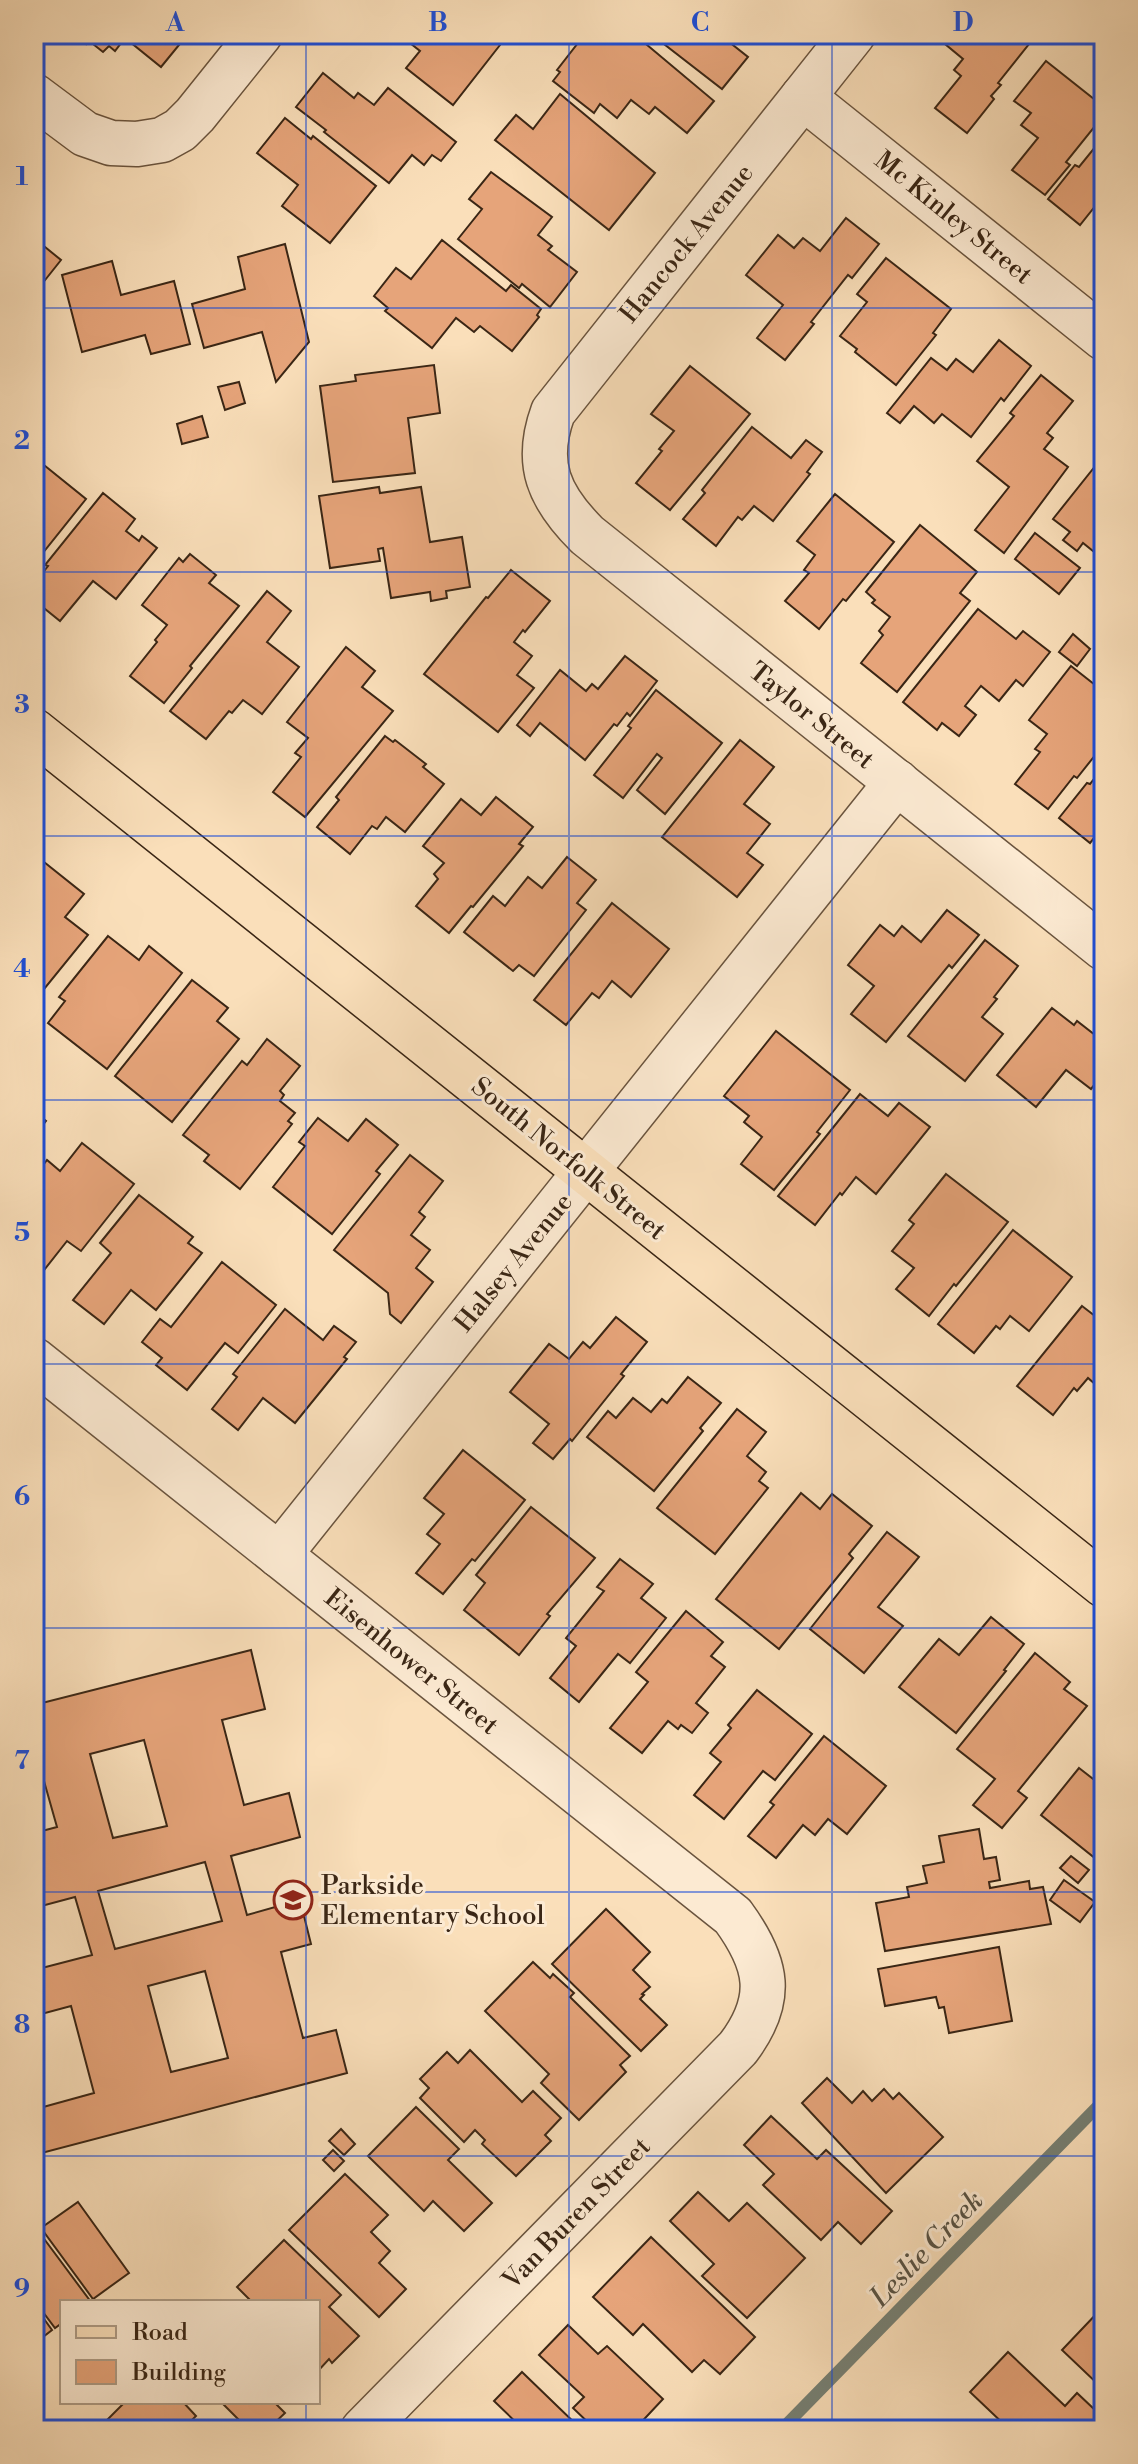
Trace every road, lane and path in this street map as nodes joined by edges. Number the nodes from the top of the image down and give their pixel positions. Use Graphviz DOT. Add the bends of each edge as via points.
graph roads {
  1 [pos="260,34"];
  2 [pos="853,34"];
  3 [pos="34,96"];
  4 [pos="803,97"];
  5 [pos="1104,338"];
  6 [pos="544,463"];
  7 [pos="34,731"];
  8 [pos="897,782"];
  9 [pos="1104,948"];
  10 [pos="586,1171"];
  11 [pos="34,1360"];
  12 [pos="279,1555"];
  13 [pos="1104,1585"];
  14 [pos="763,1982"];
  15 [pos="363,2430"];
  1 -- 3 [label="street" via="195,115 162,140 111,143 85,134"];
  2 -- 4 [label="street, Hancock Avenue"];
  4 -- 5 [label="street, Mc Kinley Street"];
  4 -- 6 [label="street, Hancock Avenue" via="553,412 545,434"];
  6 -- 8 [label="street, Taylor Street" via="552,491 587,535"];
  7 -- 10 [label="main road, South Norfolk Street"];
  8 -- 9 [label="street, Taylor Street"];
  8 -- 10 [label="street, Halsey Avenue"];
  10 -- 12 [label="street, Halsey Avenue"];
  10 -- 13 [label="main road, South Norfolk Street"];
  11 -- 12 [label="street, Eisenhower Street"];
  12 -- 14 [label="street, Eisenhower Street" via="733,1916 758,1958"];
  14 -- 15 [label="street, Van Buren Street" via="761,2006 738,2048"];
}
